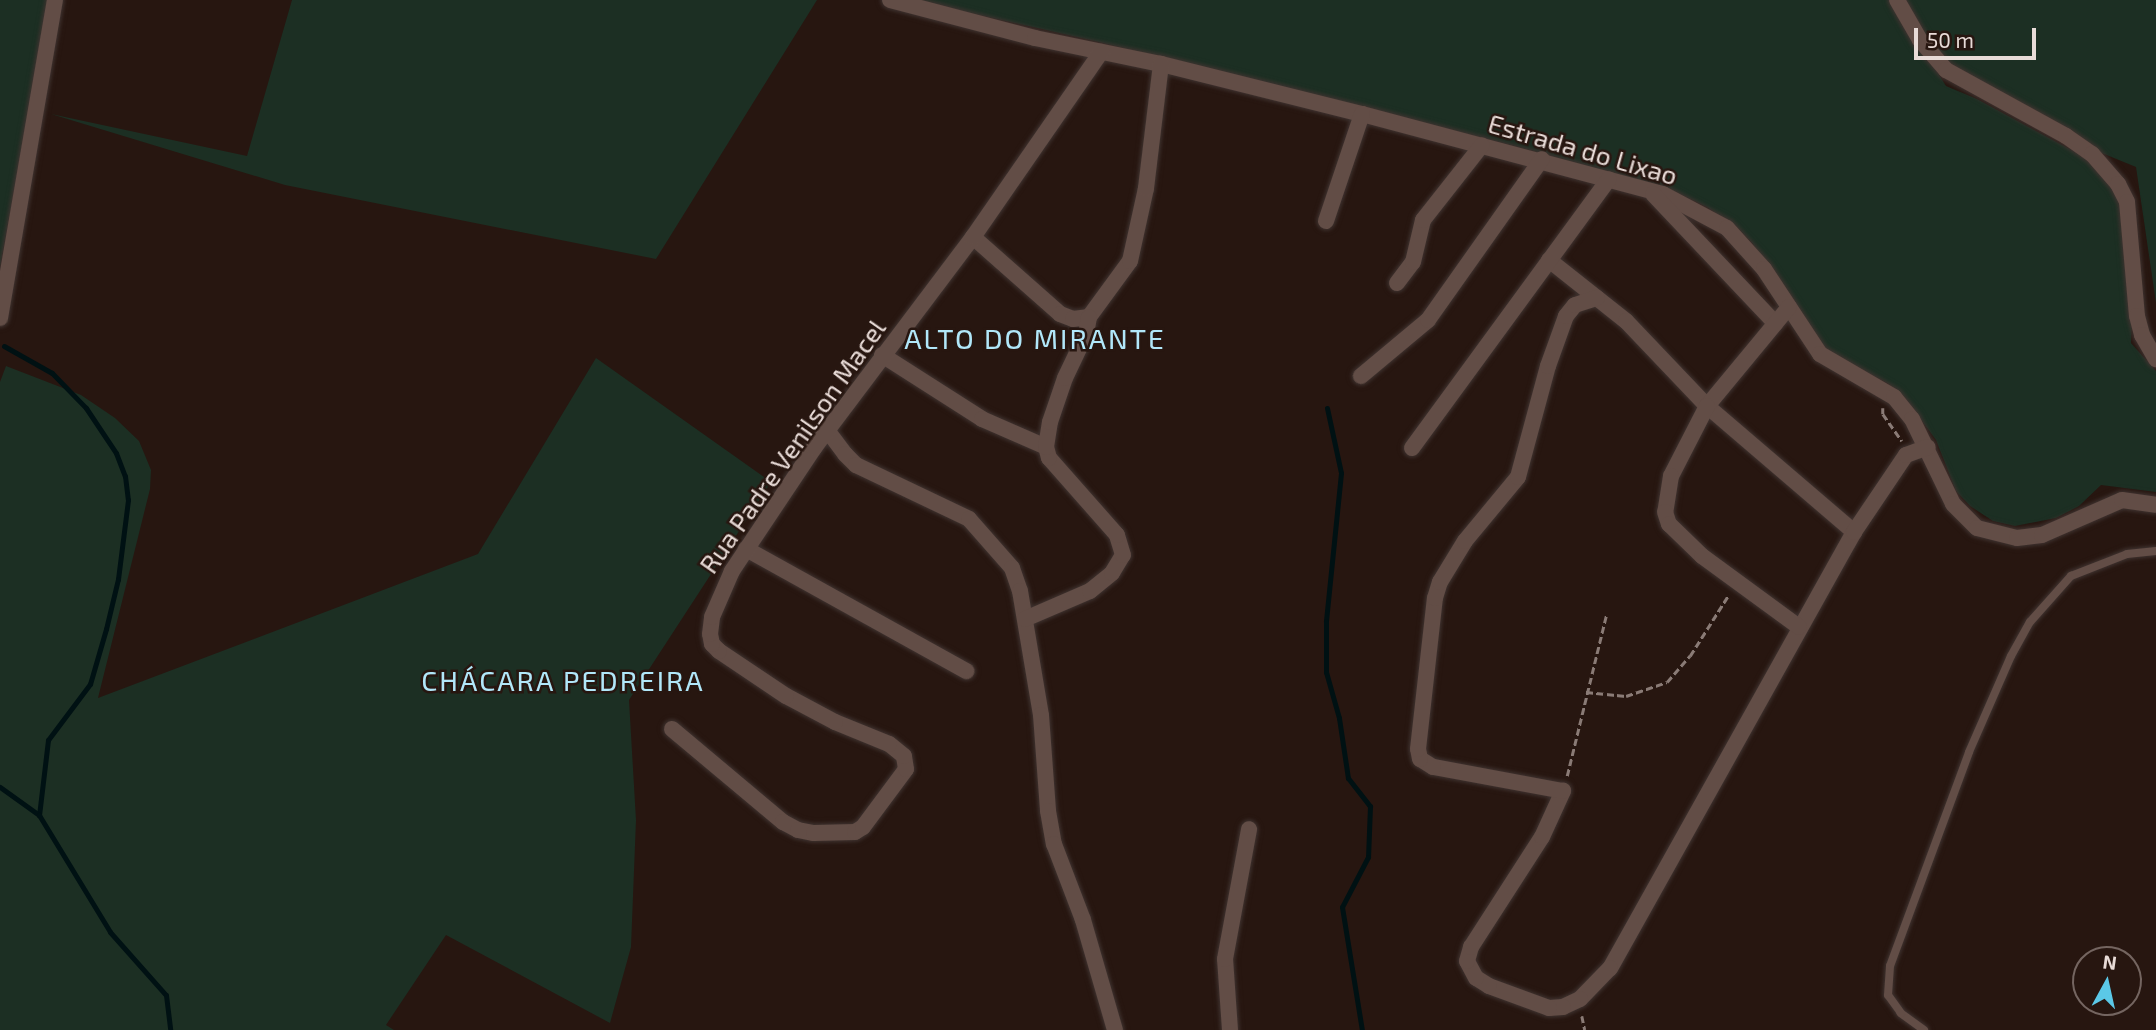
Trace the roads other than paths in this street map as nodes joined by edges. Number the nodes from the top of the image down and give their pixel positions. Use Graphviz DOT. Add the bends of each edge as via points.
graph roads {
  1 [pos="55,0"];
  2 [pos="890,0"];
  3 [pos="1897,0"];
  4 [pos="1101,52"];
  5 [pos="1161,64"];
  6 [pos="1362,114"];
  7 [pos="1482,145"];
  8 [pos="1542,159"];
  9 [pos="1609,179"];
  10 [pos="1649,190"];
  11 [pos="1326,221"];
  12 [pos="973,237"];
  13 [pos="1549,260"];
  14 [pos="1397,283"];
  15 [pos="1597,298"];
  16 [pos="1789,307"];
  17 [pos="1089,317"];
  18 [pos="0,318"];
  19 [pos="1775,323"];
  20 [pos="882,355"];
  21 [pos="2156,359"];
  22 [pos="1361,376"];
  23 [pos="1707,406"];
  24 [pos="827,430"];
  25 [pos="1046,447"];
  26 [pos="1928,447"];
  27 [pos="1412,448"];
  28 [pos="2156,505"];
  29 [pos="1854,532"];
  30 [pos="746,549"];
  31 [pos="2156,551"];
  32 [pos="1025,620"];
  33 [pos="1800,627"];
  34 [pos="966,671"];
  35 [pos="672,729"];
  36 [pos="1249,829"];
  37 [pos="1115,1030"];
  38 [pos="1230,1030"];
  39 [pos="1924,1030"];
  1 -- 18 [label="street"];
  2 -- 4 [label="street, Estrada do Lixao"];
  3 -- 21 [label="street" via="1920,40 1946,70 2066,136 2092,154 2118,184 2127,202 2137,316"];
  4 -- 5 [label="street, Estrada do Lixao"];
  4 -- 12 [label="street, Rua Padre Venilson Macel"];
  5 -- 6 [label="street, Estrada do Lixao"];
  5 -- 17 [label="street" via="1146,188 1130,261"];
  6 -- 7 [label="street, Estrada do Lixao"];
  6 -- 11 [label="street"];
  7 -- 8 [label="street, Estrada do Lixao"];
  7 -- 14 [label="street" via="1423,220 1413,262"];
  8 -- 9 [label="street, Estrada do Lixao"];
  8 -- 22 [label="street" via="1428,320"];
  9 -- 10 [label="street, Estrada do Lixao"];
  9 -- 13 [label="street"];
  10 -- 16 [label="street, Estrada do Lixao" via="1727,228 1764,269"];
  10 -- 19 [label="street"];
  12 -- 17 [label="street" via="1060,314 1073,319"];
  12 -- 20 [label="street, Rua Padre Venilson Macel"];
  13 -- 15 [label="street"];
  13 -- 27 [label="street"];
  15 -- 23 [label="street" via="1626,321"];
  15 -- 33 [label="street" via="1575,305 1566,316 1518,477 1465,541 1435,598 1420,759 1433,767 1563,791 1542,837 1471,947 1467,961 1476,978 1549,1008 1563,1007 1580,999 1610,968"];
  16 -- 19 [label="street"];
  16 -- 26 [label="street, Estrada do Lixao" via="1820,354 1894,397"];
  17 -- 25 [label="street" via="1049,422"];
  19 -- 23 [label="street"];
  20 -- 24 [label="street, Rua Padre Venilson Macel"];
  20 -- 25 [label="street" via="982,419"];
  23 -- 29 [label="street"];
  23 -- 33 [label="street" via="1671,476 1665,512 1669,524 1737,583"];
  24 -- 30 [label="street, Rua Padre Venilson Macel"];
  24 -- 32 [label="street" via="856,464 970,519 1012,568"];
  25 -- 32 [label="street" via="1049,458 1117,535 1123,555 1112,573 1090,591"];
  26 -- 28 [label="street, Estrada do Lixao" via="1953,504 1977,528 2003,537 2042,535 2122,500"];
  26 -- 29 [label="street" via="1906,455"];
  29 -- 33 [label="street"];
  30 -- 34 [label="street"];
  30 -- 35 [label="street, Rua Padre Venilson Macel" via="717,599 712,644 786,696 889,744 904,756 906,769 863,827 855,832 814,833 783,822"];
  31 -- 39 [label="lane" via="2127,554 2071,576 2030,622 2011,656 1969,752 1890,966 1888,995 1900,1013"];
  32 -- 37 [label="street" via="1041,715 1054,844 1083,920"];
  36 -- 38 [label="street" via="1225,959"];
}
